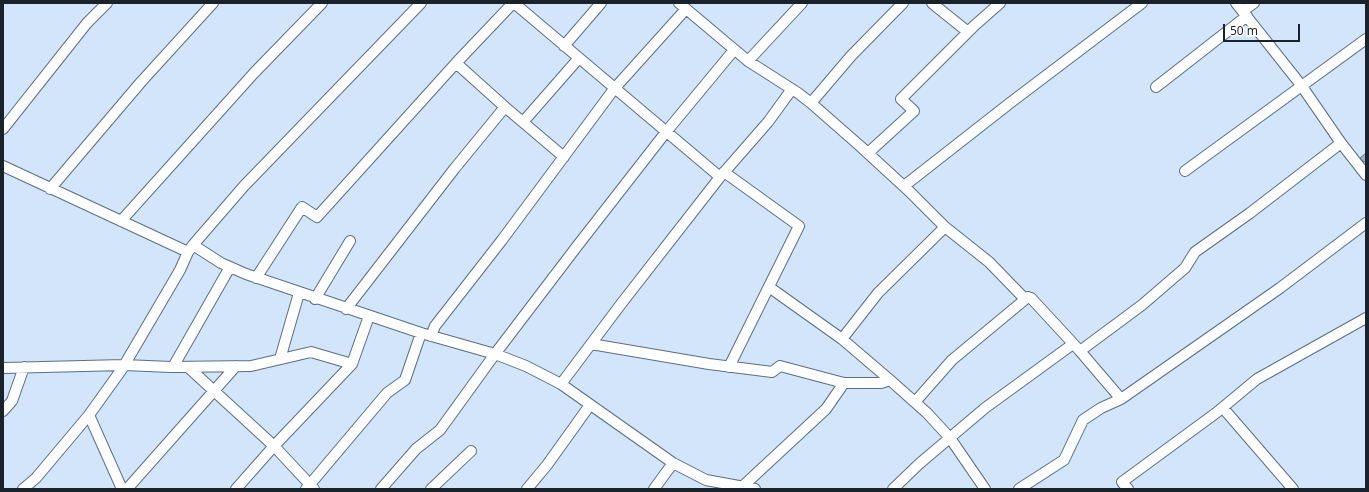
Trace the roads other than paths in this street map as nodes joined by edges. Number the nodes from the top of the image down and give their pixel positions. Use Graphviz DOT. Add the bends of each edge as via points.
graph roads {
  1 [pos="107,3"];
  2 [pos="214,3"];
  3 [pos="322,3"];
  4 [pos="421,3"];
  5 [pos="514,3"];
  6 [pos="601,3"];
  7 [pos="802,3"];
  8 [pos="903,3"];
  9 [pos="932,3"];
  10 [pos="1000,3"];
  11 [pos="1142,3"];
  12 [pos="1236,3"];
  13 [pos="1254,3"];
  14 [pos="682,6"];
  15 [pos="1245,14"];
  16 [pos="968,32"];
  17 [pos="1366,39"];
  18 [pos="564,46"];
  19 [pos="734,50"];
  20 [pos="579,58"];
  21 [pos="748,61"];
  22 [pos="456,63"];
  23 [pos="1301,85"];
  24 [pos="1156,87"];
  25 [pos="614,89"];
  26 [pos="792,89"];
  27 [pos="811,103"];
  28 [pos="505,107"];
  29 [pos="523,122"];
  30 [pos="3,129"];
  31 [pos="666,132"];
  32 [pos="1341,143"];
  33 [pos="868,153"];
  34 [pos="564,157"];
  35 [pos="3,166"];
  36 [pos="1185,171"];
  37 [pos="722,175"];
  38 [pos="1366,175"];
  39 [pos="904,186"];
  40 [pos="50,189"];
  41 [pos="122,221"];
  42 [pos="1366,223"];
  43 [pos="944,227"];
  44 [pos="350,240"];
  45 [pos="191,249"];
  46 [pos="230,267"];
  47 [pos="256,278"];
  48 [pos="770,288"];
  49 [pos="299,293"];
  50 [pos="1028,297"];
  51 [pos="315,298"];
  52 [pos="346,309"];
  53 [pos="369,316"];
  54 [pos="1366,318"];
  55 [pos="426,335"];
  56 [pos="842,339"];
  57 [pos="591,344"];
  58 [pos="1076,348"];
  59 [pos="495,354"];
  60 [pos="280,359"];
  61 [pos="352,364"];
  62 [pos="124,365"];
  63 [pos="236,366"];
  64 [pos="729,366"];
  65 [pos="24,367"];
  66 [pos="173,367"];
  67 [pos="188,367"];
  68 [pos="3,368"];
  69 [pos="890,380"];
  70 [pos="561,384"];
  71 [pos="844,384"];
  72 [pos="213,390"];
  73 [pos="1121,399"];
  74 [pos="915,402"];
  75 [pos="590,405"];
  76 [pos="1223,408"];
  77 [pos="3,411"];
  78 [pos="89,415"];
  79 [pos="950,438"];
  80 [pos="274,446"];
  81 [pos="471,451"];
  82 [pos="673,463"];
  83 [pos="742,487"];
  84 [pos="310,488"];
  85 [pos="23,489"];
  86 [pos="122,489"];
  87 [pos="127,489"];
  88 [pos="236,489"];
  89 [pos="381,489"];
  90 [pos="431,489"];
  91 [pos="527,489"];
  92 [pos="654,489"];
  93 [pos="755,489"];
  94 [pos="893,489"];
  95 [pos="985,489"];
  96 [pos="1019,489"];
  97 [pos="1128,489"];
  98 [pos="1293,489"];
  1 -- 30 [label="street" via="87,23"];
  2 -- 40 [label="street" via="141,82"];
  3 -- 41 [label="street" via="254,73"];
  4 -- 45 [label="street" via="244,186"];
  5 -- 18 [label="street"];
  5 -- 22 [label="street"];
  6 -- 18 [label="street"];
  7 -- 21 [label="street"];
  8 -- 27 [label="street" via="851,56"];
  9 -- 16 [label="street"];
  10 -- 16 [label="street"];
  11 -- 39 [label="street"];
  12 -- 15 [label="street"];
  13 -- 15 [label="street"];
  14 -- 19 [label="street"];
  14 -- 25 [label="street"];
  15 -- 23 [label="street"];
  15 -- 24 [label="street"];
  16 -- 33 [label="street" via="902,99 914,111"];
  17 -- 23 [label="street"];
  18 -- 20 [label="street"];
  19 -- 21 [label="street"];
  19 -- 31 [label="street"];
  20 -- 25 [label="street"];
  20 -- 29 [label="street"];
  21 -- 26 [label="street"];
  22 -- 28 [label="street"];
  22 -- 47 [label="street" via="317,217 302,207"];
  23 -- 32 [label="street"];
  23 -- 36 [label="street"];
  25 -- 31 [label="street"];
  25 -- 34 [label="street"];
  26 -- 27 [label="street"];
  26 -- 37 [label="street" via="768,122"];
  27 -- 33 [label="street"];
  28 -- 29 [label="street"];
  28 -- 52 [label="street"];
  29 -- 34 [label="street"];
  31 -- 37 [label="street"];
  31 -- 59 [label="street"];
  32 -- 38 [label="street"];
  32 -- 58 [label="street" via="1195,252 1185,268 1142,305"];
  33 -- 39 [label="street"];
  34 -- 55 [label="street"];
  35 -- 40 [label="street"];
  37 -- 48 [label="street" via="799,226"];
  37 -- 57 [label="street"];
  39 -- 43 [label="street"];
  40 -- 41 [label="street"];
  41 -- 45 [label="street"];
  42 -- 73 [label="street" via="1280,288"];
  43 -- 50 [label="street" via="989,262 1023,297"];
  43 -- 56 [label="street" via="878,293"];
  44 -- 51 [label="street"];
  45 -- 46 [label="street"];
  45 -- 62 [label="street"];
  46 -- 47 [label="street"];
  46 -- 66 [label="street"];
  47 -- 49 [label="street"];
  48 -- 56 [label="street"];
  48 -- 64 [label="street"];
  49 -- 51 [label="street"];
  49 -- 60 [label="street"];
  50 -- 58 [label="street"];
  50 -- 74 [label="street" via="952,360"];
  51 -- 52 [label="street"];
  52 -- 53 [label="street"];
  53 -- 55 [label="street"];
  53 -- 61 [label="street"];
  54 -- 76 [label="street" via="1258,379"];
  55 -- 59 [label="street"];
  55 -- 84 [label="street" via="405,380 387,394"];
  56 -- 69 [label="street"];
  57 -- 64 [label="street"];
  57 -- 70 [label="street"];
  58 -- 73 [label="street"];
  58 -- 79 [label="street" via="985,408"];
  59 -- 70 [label="street"];
  59 -- 89 [label="street" via="440,430 416,449"];
  60 -- 61 [label="street" via="311,352"];
  60 -- 63 [label="street" via="251,366"];
  61 -- 80 [label="street"];
  62 -- 65 [label="street"];
  62 -- 66 [label="street"];
  62 -- 78 [label="street"];
  63 -- 67 [label="street"];
  63 -- 72 [label="street"];
  64 -- 71 [label="street" via="772,372 780,366"];
  65 -- 68 [label="street"];
  65 -- 77 [label="street" via="12,401"];
  66 -- 67 [label="street"];
  67 -- 72 [label="street"];
  69 -- 71 [label="street" via="881,383"];
  69 -- 74 [label="street"];
  70 -- 75 [label="street"];
  71 -- 83 [label="street" via="826,409"];
  72 -- 80 [label="street"];
  72 -- 87 [label="street"];
  73 -- 96 [label="street" via="1101,408 1084,420 1064,460"];
  74 -- 79 [label="street"];
  75 -- 82 [label="street"];
  75 -- 91 [label="street"];
  76 -- 97 [label="street" via="1122,482"];
  76 -- 98 [label="street"];
  78 -- 85 [label="street" via="36,478"];
  78 -- 86 [label="street"];
  79 -- 94 [label="street"];
  79 -- 95 [label="street"];
  80 -- 84 [label="street"];
  80 -- 88 [label="street"];
  81 -- 90 [label="street"];
  82 -- 83 [label="street" via="706,480"];
  82 -- 92 [label="street"];
  83 -- 93 [label="street"];
}
